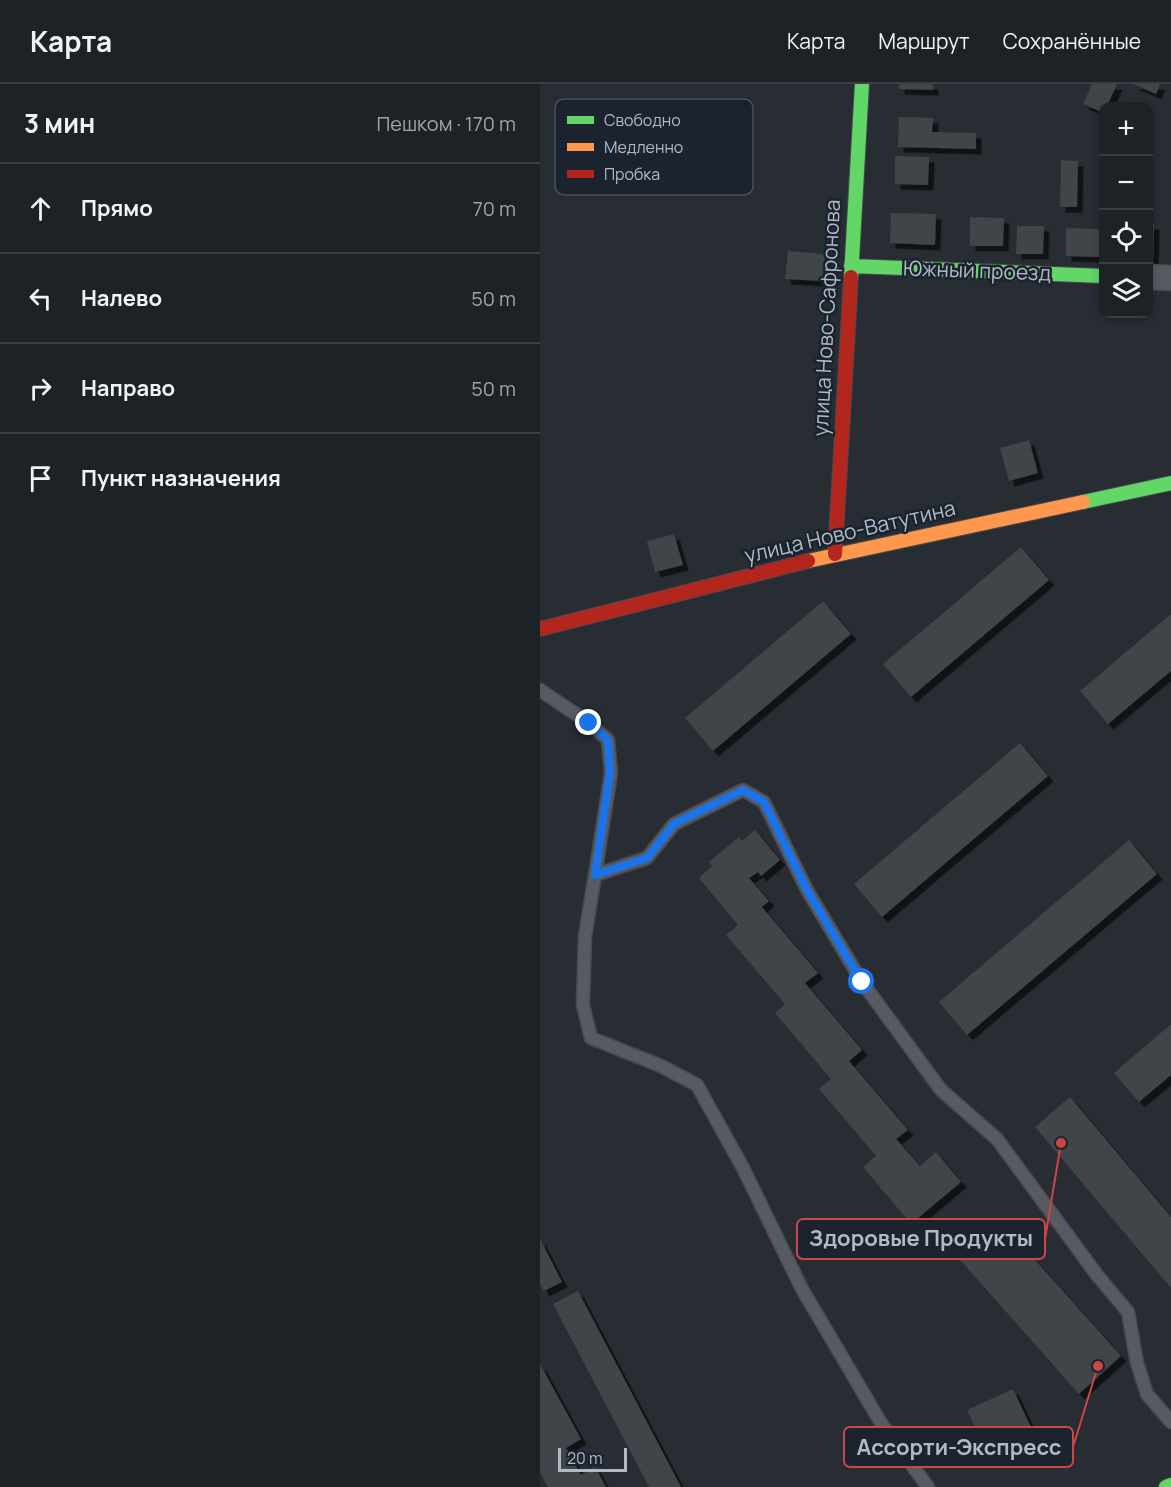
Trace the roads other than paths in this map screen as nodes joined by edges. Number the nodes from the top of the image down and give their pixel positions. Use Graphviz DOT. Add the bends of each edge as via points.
graph roads {
  1 [pos="862,84"];
  2 [pos="851,266"];
  3 [pos="1099,276"];
  4 [pos="1153,277"];
  5 [pos="1171,278"];
  6 [pos="1171,483"];
  7 [pos="835,554"];
  8 [pos="540,629"];
  9 [pos="540,690"];
  10 [pos="595,875"];
  11 [pos="1171,1422"];
  12 [pos="1171,1485"];
  13 [pos="928,1487"];
  14 [pos="1166,1487"];
  1 -- 2 [label="street, улица Ново-Сафронова"];
  2 -- 3 [label="street, Южный проезд"];
  2 -- 7 [label="street, улица Ново-Сафронова"];
  4 -- 5 [label="street"];
  6 -- 7 [label="street, улица Ново-Ватутина"];
  7 -- 8 [label="street, улица Ново-Ватутина"];
  9 -- 10 [label="lane" via="608,740 610,773"];
  10 -- 11 [label="lane" via="647,858 674,824 743,790 764,802 807,890 862,982 941,1090 997,1139 1128,1312 1147,1394"];
  10 -- 13 [label="lane" via="585,936 583,1005 591,1038 662,1065 697,1085 802,1289 881,1423"];
  12 -- 14 [label="street"];
}
